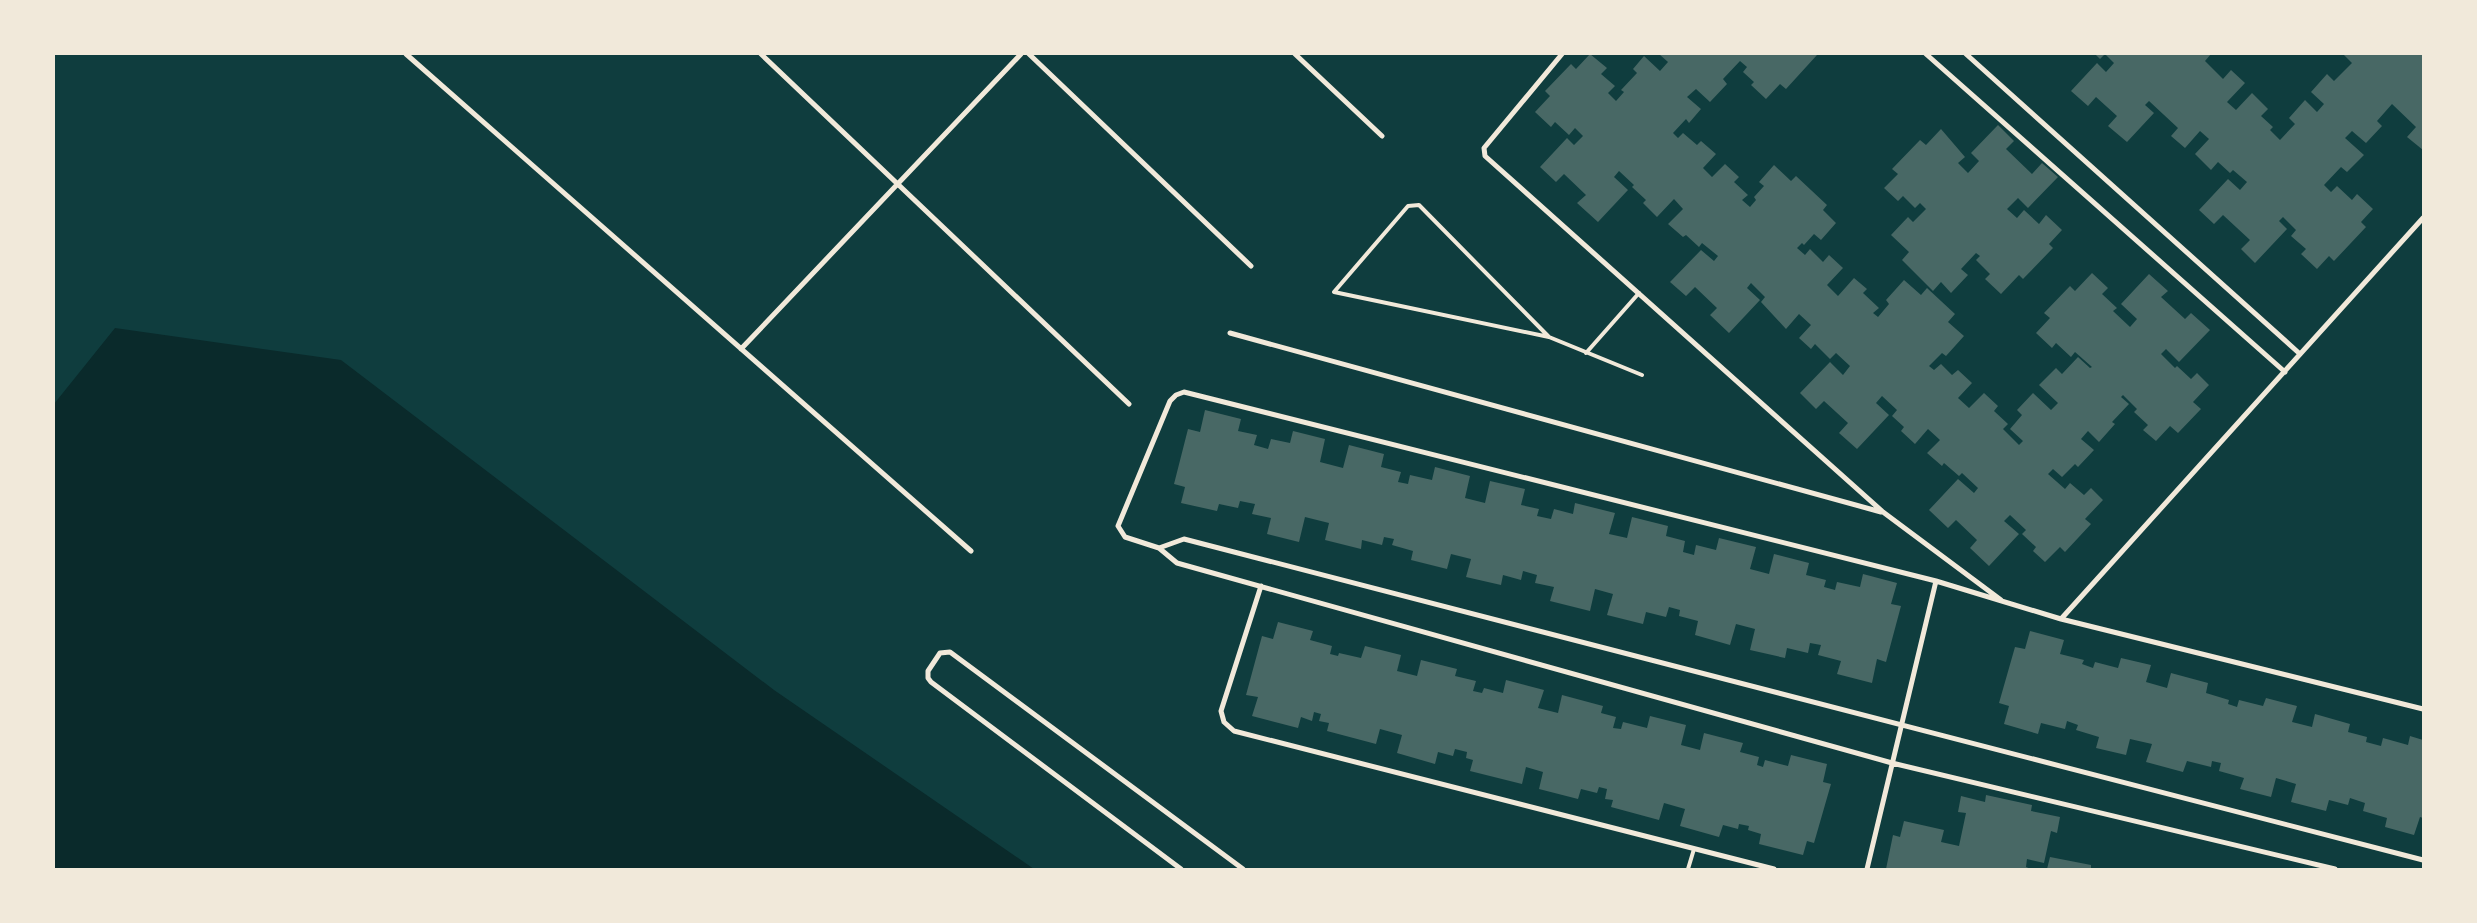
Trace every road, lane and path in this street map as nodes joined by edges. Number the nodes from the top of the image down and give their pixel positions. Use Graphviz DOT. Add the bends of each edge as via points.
graph roads {
  1 [pos="406,54"];
  2 [pos="761,54"];
  3 [pos="1021,54"];
  4 [pos="1029,54"];
  5 [pos="1295,54"];
  6 [pos="1562,54"];
  7 [pos="1926,54"];
  8 [pos="1966,54"];
  9 [pos="1382,136"];
  10 [pos="898,184"];
  11 [pos="2423,218"];
  12 [pos="1251,266"];
  13 [pos="1639,293"];
  14 [pos="1230,333"];
  15 [pos="1549,338"];
  16 [pos="741,350"];
  17 [pos="1586,353"];
  18 [pos="2300,354"];
  19 [pos="2284,372"];
  20 [pos="1642,375"];
  21 [pos="1129,404"];
  22 [pos="1884,512"];
  23 [pos="1160,548"];
  24 [pos="971,551"];
  25 [pos="1936,581"];
  26 [pos="1260,586"];
  27 [pos="2005,603"];
  28 [pos="2061,619"];
  29 [pos="2423,709"];
  30 [pos="1902,723"];
  31 [pos="1892,763"];
  32 [pos="1694,849"];
  33 [pos="2423,860"];
  34 [pos="1181,869"];
  35 [pos="1243,869"];
  36 [pos="1688,869"];
  37 [pos="1774,869"];
  38 [pos="1867,869"];
  39 [pos="2335,869"];
  1 -- 16 [label="street"];
  2 -- 10 [label="street"];
  3 -- 10 [label="street"];
  4 -- 12 [label="street"];
  5 -- 9 [label="street"];
  6 -- 13 [label="street" via="1484,148 1485,156"];
  7 -- 19 [label="street"];
  8 -- 18 [label="street"];
  10 -- 16 [label="street"];
  10 -- 21 [label="street"];
  11 -- 18 [label="street"];
  13 -- 17 [label="lane"];
  13 -- 22 [label="street"];
  14 -- 22 [label="street"];
  15 -- 15 [label="lane" via="1383,302 1334,292 1408,206 1419,205"];
  15 -- 17 [label="lane"];
  16 -- 24 [label="street"];
  17 -- 20 [label="lane"];
  18 -- 19 [label="street"];
  19 -- 28 [label="street"];
  22 -- 27 [label="street"];
  23 -- 25 [label="street" via="1125,537 1118,526 1170,401 1184,392"];
  23 -- 26 [label="street" via="1177,563"];
  23 -- 30 [label="street" via="1184,538"];
  25 -- 27 [label="street"];
  25 -- 30 [label="street"];
  26 -- 31 [label="street"];
  26 -- 32 [label="street" via="1221,711 1224,722 1234,731"];
  27 -- 28 [label="street"];
  28 -- 29 [label="street"];
  30 -- 31 [label="street"];
  30 -- 33 [label="street"];
  31 -- 38 [label="street"];
  31 -- 39 [label="street"];
  32 -- 36 [label="lane"];
  32 -- 37 [label="street"];
  34 -- 35 [label="street" via="931,682 928,671 940,653 950,652"];
}
